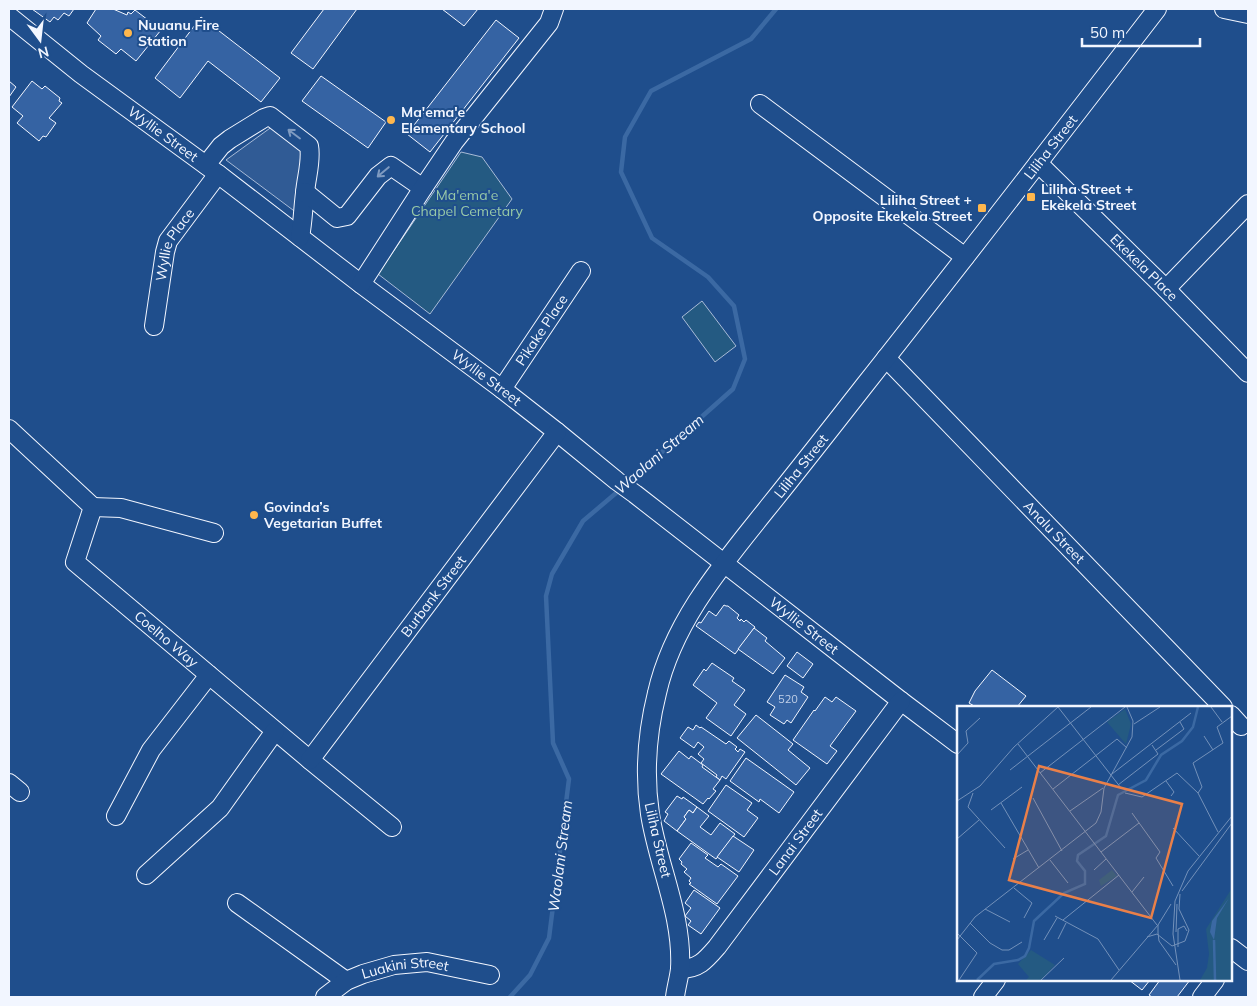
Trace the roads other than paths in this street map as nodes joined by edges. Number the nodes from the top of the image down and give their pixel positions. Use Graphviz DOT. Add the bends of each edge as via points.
graph roads {
  1 [pos="554,9"];
  2 [pos="1157,9"];
  3 [pos="1224,9"];
  4 [pos="1248,14"];
  5 [pos="9,16"];
  6 [pos="760,104"];
  7 [pos="1038,163"];
  8 [pos="212,170"];
  9 [pos="422,188"];
  10 [pos="305,192"];
  11 [pos="1248,204"];
  12 [pos="300,237"];
  13 [pos="965,257"];
  14 [pos="581,270"];
  15 [pos="361,284"];
  16 [pos="1166,289"];
  17 [pos="154,326"];
  18 [pos="886,358"];
  19 [pos="1248,372"];
  20 [pos="502,389"];
  21 [pos="9,429"];
  22 [pos="557,432"];
  23 [pos="93,508"];
  24 [pos="214,532"];
  25 [pos="724,564"];
  26 [pos="209,675"];
  27 [pos="901,701"];
  28 [pos="1222,706"];
  29 [pos="275,731"];
  30 [pos="957,743"];
  31 [pos="310,760"];
  32 [pos="116,816"];
  33 [pos="392,827"];
  34 [pos="146,875"];
  35 [pos="237,903"];
  36 [pos="680,969"];
  37 [pos="490,975"];
  38 [pos="346,981"];
  39 [pos="995,981"];
  40 [pos="1214,981"];
  41 [pos="325,997"];
  42 [pos="675,997"];
  43 [pos="983,997"];
  44 [pos="1202,997"];
  1 -- 9 [label="street" via="549,22 454,142"];
  2 -- 7 [label="street, Liliha Street"];
  3 -- 4 [label="street"];
  5 -- 8 [label="street, Wyllie Street"];
  6 -- 13 [label="street"];
  7 -- 13 [label="street, Liliha Street"];
  7 -- 16 [label="street, Ekekela Place"];
  10 -- 8 [label="street, Wyllie Place, one-way" via="309,146 270,116 221,146"];
  8 -- 12 [label="street, Wyllie Street"];
  8 -- 17 [label="street, Wyllie Place" via="168,241"];
  9 -- 10 [label="street, one-way" via="391,166 378,176 347,216 337,218"];
  9 -- 15 [label="street"];
  10 -- 12 [label="street"];
  11 -- 16 [label="street"];
  12 -- 15 [label="street, Wyllie Street"];
  13 -- 18 [label="street, Liliha Street"];
  14 -- 20 [label="street, Pikake Place"];
  15 -- 20 [label="street, Wyllie Street"];
  16 -- 19 [label="street, Ekekela Place"];
  18 -- 25 [label="street, Liliha Street"];
  18 -- 28 [label="street, Analu Street"];
  20 -- 22 [label="street, Wyllie Street"];
  21 -- 23 [label="street"];
  22 -- 25 [label="street, Wyllie Street"];
  22 -- 31 [label="street, Burbank Street"];
  23 -- 24 [label="street" via="121,508"];
  23 -- 26 [label="street, Coelho Way" via="75,562"];
  25 -- 27 [label="street, Wyllie Street"];
  25 -- 36 [label="street, Liliha Street" via="691,610 666,663 649,734 647,768 651,815 677,926"];
  26 -- 29 [label="street, Coelho Way"];
  26 -- 32 [label="street" via="151,750"];
  27 -- 30 [label="street, Wyllie Street"];
  27 -- 36 [label="street, Lanai Street" via="717,947 700,965"];
  29 -- 31 [label="street, Coelho Way"];
  29 -- 34 [label="street" via="220,808"];
  31 -- 33 [label="street, Coelho Way"];
  35 -- 38 [label="street"];
  36 -- 42 [label="street, Liliha Street"];
  37 -- 38 [label="street, Luakini Street" via="427,962 394,965"];
  38 -- 41 [label="street, Luakini Street"];
  39 -- 43 [label="street"];
  40 -- 44 [label="street"];
}
